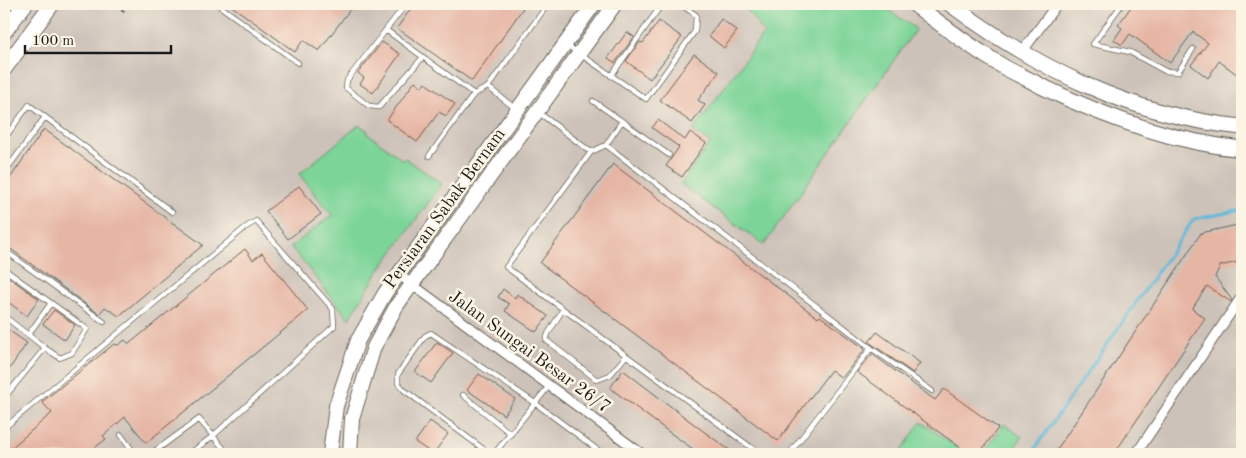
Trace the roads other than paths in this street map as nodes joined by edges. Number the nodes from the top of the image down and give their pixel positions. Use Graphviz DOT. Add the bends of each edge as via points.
graph roads {
  1 [pos="25,4"];
  2 [pos="52,4"];
  3 [pos="217,4"];
  4 [pos="406,4"];
  5 [pos="548,4"];
  6 [pos="594,4"];
  7 [pos="615,4"];
  8 [pos="662,4"];
  9 [pos="680,4"];
  10 [pos="914,4"];
  11 [pos="950,4"];
  12 [pos="1057,4"];
  13 [pos="1122,4"];
  14 [pos="386,30"];
  15 [pos="4,32"];
  16 [pos="564,44"];
  17 [pos="1193,49"];
  18 [pos="1022,52"];
  19 [pos="578,53"];
  20 [pos="423,56"];
  21 [pos="298,63"];
  22 [pos="4,69"];
  23 [pos="611,76"];
  24 [pos="488,88"];
  25 [pos="474,94"];
  26 [pos="593,101"];
  27 [pos="517,110"];
  28 [pos="537,111"];
  29 [pos="45,117"];
  30 [pos="622,121"];
  31 [pos="1242,127"];
  32 [pos="4,139"];
  33 [pos="606,145"];
  34 [pos="1242,149"];
  35 [pos="592,152"];
  36 [pos="669,154"];
  37 [pos="429,156"];
  38 [pos="4,173"];
  39 [pos="172,212"];
  40 [pos="4,250"];
  41 [pos="4,269"];
  42 [pos="398,274"];
  43 [pos="412,284"];
  44 [pos="1242,296"];
  45 [pos="51,303"];
  46 [pos="563,309"];
  47 [pos="4,316"];
  48 [pos="104,322"];
  49 [pos="28,335"];
  50 [pos="45,348"];
  51 [pos="871,348"];
  52 [pos="626,356"];
  53 [pos="550,386"];
  54 [pos="932,391"];
  55 [pos="463,395"];
  56 [pos="4,398"];
  57 [pos="535,403"];
  58 [pos="4,428"];
  59 [pos="511,434"];
  60 [pos="121,435"];
  61 [pos="213,436"];
  62 [pos="135,454"];
  63 [pos="152,454"];
  64 [pos="189,454"];
  65 [pos="228,454"];
  66 [pos="330,454"];
  67 [pos="350,454"];
  68 [pos="490,454"];
  69 [pos="494,454"];
  70 [pos="603,454"];
  71 [pos="642,454"];
  72 [pos="760,454"];
  73 [pos="789,454"];
  74 [pos="1136,454"];
  1 -- 15 [label="main road"];
  2 -- 22 [label="main road"];
  3 -- 21 [label="lane"];
  4 -- 14 [label="lane"];
  5 -- 24 [label="lane"];
  6 -- 16 [label="street, Persiaran Sabak Bernam"];
  7 -- 19 [label="street, Persiaran Sabak Bernam"];
  8 -- 23 [label="lane"];
  9 -- 23 [label="lane" via="696,15 695,32 646,99"];
  10 -- 34 [label="main road" via="1005,68 1063,97 1141,128 1180,139"];
  11 -- 18 [label="main road"];
  12 -- 18 [label="street"];
  13 -- 17 [label="lane" via="1093,44 1130,52 1164,71 1178,72"];
  14 -- 20 [label="lane"];
  14 -- 20 [label="lane" via="347,80 346,88 369,106 379,107"];
  16 -- 19 [label="lane"];
  16 -- 27 [label="street, Persiaran Sabak Bernam"];
  18 -- 31 [label="main road" via="1071,79 1152,109"];
  19 -- 23 [label="lane"];
  19 -- 28 [label="street, Persiaran Sabak Bernam"];
  20 -- 25 [label="lane"];
  24 -- 25 [label="lane"];
  24 -- 27 [label="lane"];
  25 -- 37 [label="lane"];
  26 -- 30 [label="lane"];
  27 -- 42 [label="street, Persiaran Sabak Bernam"];
  28 -- 35 [label="lane"];
  28 -- 43 [label="street, Persiaran Sabak Bernam"];
  29 -- 32 [label="lane" via="29,105"];
  29 -- 38 [label="lane"];
  29 -- 39 [label="lane"];
  30 -- 33 [label="lane"];
  30 -- 36 [label="lane"];
  33 -- 35 [label="lane"];
  33 -- 51 [label="lane"];
  35 -- 46 [label="lane" via="506,268"];
  40 -- 48 [label="lane"];
  41 -- 45 [label="lane"];
  42 -- 43 [label="street, Jalan Sungai Besar 26/7"];
  42 -- 66 [label="street, Persiaran Sabak Bernam" via="358,340 336,406"];
  43 -- 53 [label="street, Jalan Sungai Besar 26/7"];
  43 -- 67 [label="street, Persiaran Sabak Bernam" via="374,347 352,419"];
  44 -- 74 [label="street"];
  45 -- 49 [label="lane"];
  45 -- 50 [label="lane" via="87,329 72,353 60,358"];
  46 -- 52 [label="lane"];
  46 -- 52 [label="lane" via="546,340 597,380 610,375"];
  47 -- 49 [label="lane"];
  49 -- 50 [label="lane"];
  50 -- 56 [label="lane"];
  51 -- 54 [label="lane"];
  51 -- 73 [label="lane"];
  52 -- 72 [label="lane"];
  53 -- 57 [label="lane"];
  53 -- 71 [label="street, Jalan Sungai Besar 26/7"];
  55 -- 59 [label="lane"];
  57 -- 59 [label="lane"];
  57 -- 68 [label="lane" via="431,333 425,336 398,374 398,383"];
  57 -- 70 [label="lane"];
  58 -- 61 [label="lane" via="256,221 333,309 334,326"];
  59 -- 69 [label="lane"];
  60 -- 62 [label="lane"];
  61 -- 63 [label="lane" via="199,419"];
  61 -- 64 [label="lane"];
  61 -- 65 [label="lane"];
}
